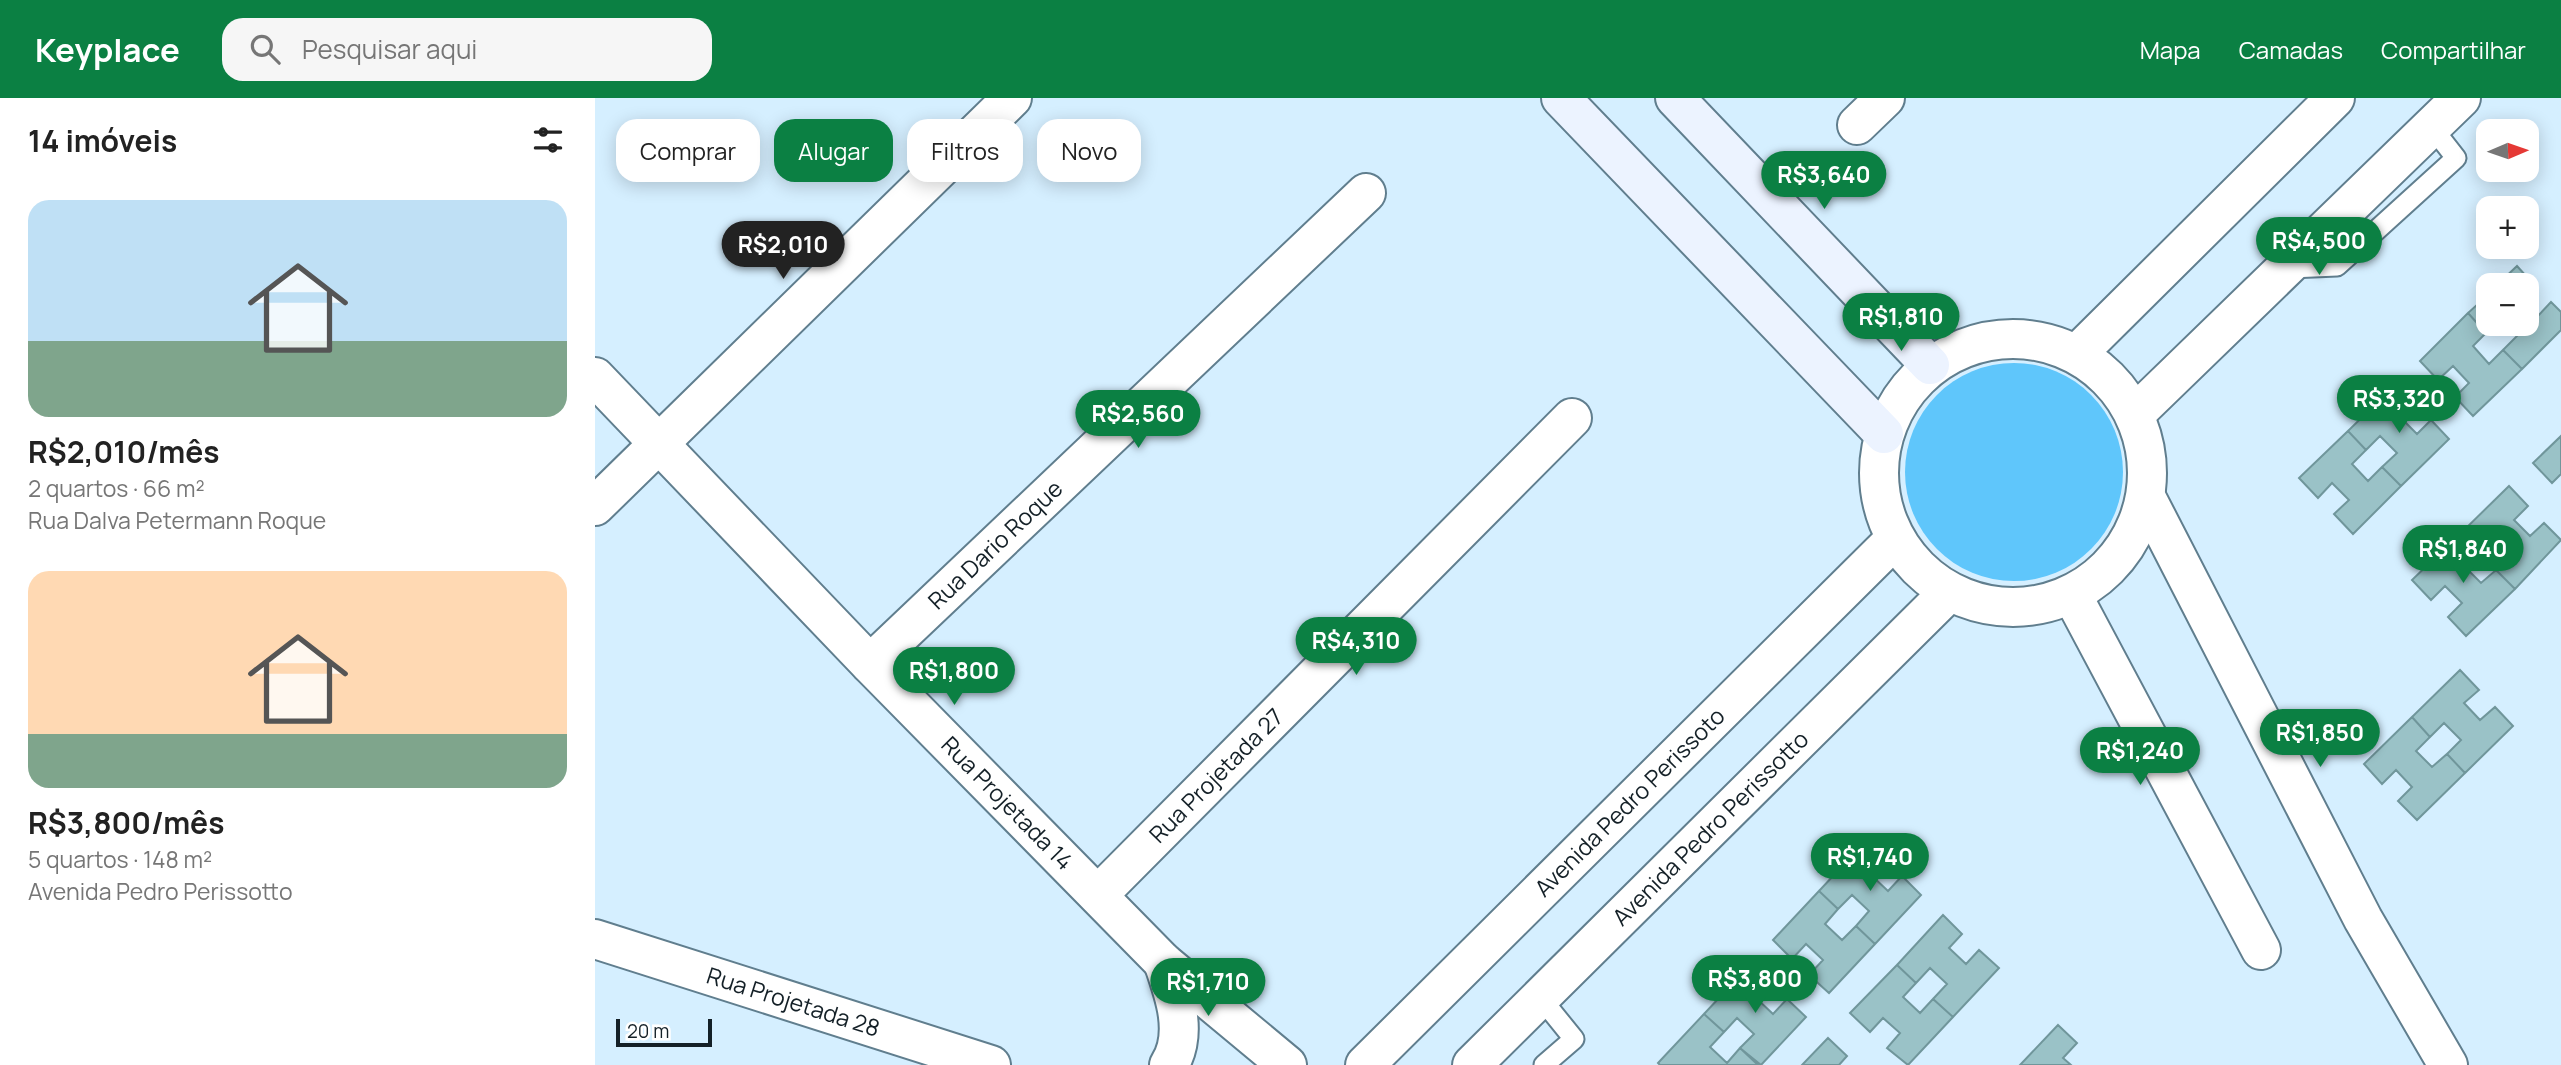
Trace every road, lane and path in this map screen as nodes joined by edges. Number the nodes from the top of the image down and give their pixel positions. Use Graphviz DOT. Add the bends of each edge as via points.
graph roads {
  1 [pos="1012,98"];
  2 [pos="1561,98"];
  3 [pos="1675,98"];
  4 [pos="1885,98"];
  5 [pos="2335,98"];
  6 [pos="2461,98"];
  7 [pos="1857,125"];
  8 [pos="1366,193"];
  9 [pos="2078,353"];
  10 [pos="1930,365"];
  11 [pos="595,377"];
  12 [pos="2135,414"];
  13 [pos="1571,418"];
  14 [pos="1884,434"];
  15 [pos="659,443"];
  16 [pos="2146,497"];
  17 [pos="595,506"];
  18 [pos="1895,540"];
  19 [pos="1949,592"];
  20 [pos="2072,595"];
  21 [pos="870,664"];
  22 [pos="1098,895"];
  23 [pos="595,939"];
  24 [pos="2261,950"];
  25 [pos="1163,962"];
  26 [pos="1540,997"];
  27 [pos="1423,1006"];
  28 [pos="991,1065"];
  29 [pos="1170,1065"];
  30 [pos="1287,1065"];
  31 [pos="1365,1065"];
  32 [pos="1389,1065"];
  33 [pos="1472,1065"];
  34 [pos="1544,1065"];
  35 [pos="2448,1065"];
  1 -- 15 [label="street"];
  2 -- 14 [label="street"];
  3 -- 10 [label="street"];
  4 -- 7 [label="street"];
  5 -- 9 [label="street"];
  6 -- 12 [label="street"];
  8 -- 21 [label="street, Rua Dario Roque"];
  9 -- 10 [label="street" via="2041,340 2002,337 1964,346"];
  9 -- 12 [label="street" via="2111,379"];
  10 -- 14 [label="street" via="1902,396"];
  11 -- 15 [label="street, Rua Projetada 14"];
  12 -- 16 [label="street" via="2147,455"];
  13 -- 22 [label="street, Rua Projetada 27"];
  14 -- 18 [label="street" via="1882,505"];
  15 -- 17 [label="street"];
  15 -- 21 [label="street, Rua Projetada 14"];
  16 -- 20 [label="street" via="2132,538 2106,572"];
  16 -- 35 [label="street" via="2363,919"];
  18 -- 19 [label="street" via="1919,569"];
  18 -- 27 [label="street, Avenida Pedro Perissoto"];
  19 -- 20 [label="street" via="1989,606 2031,607"];
  19 -- 26 [label="street, Avenida Pedro Perissotto"];
  20 -- 24 [label="street"];
  21 -- 22 [label="street, Rua Projetada 14"];
  22 -- 25 [label="street, Rua Projetada 14"];
  23 -- 28 [label="street, Rua Projetada 28"];
  25 -- 29 [label="street" via="1178,1011 1178,1039"];
  25 -- 30 [label="street, Rua Projetada 14"];
  26 -- 33 [label="street, Avenida Pedro Perissotto"];
  26 -- 34 [label="lane" via="1574,1039"];
  27 -- 31 [label="street, Avenida Pedro Perissoto"];
  27 -- 32 [label="street" via="1409,1039"];
}
